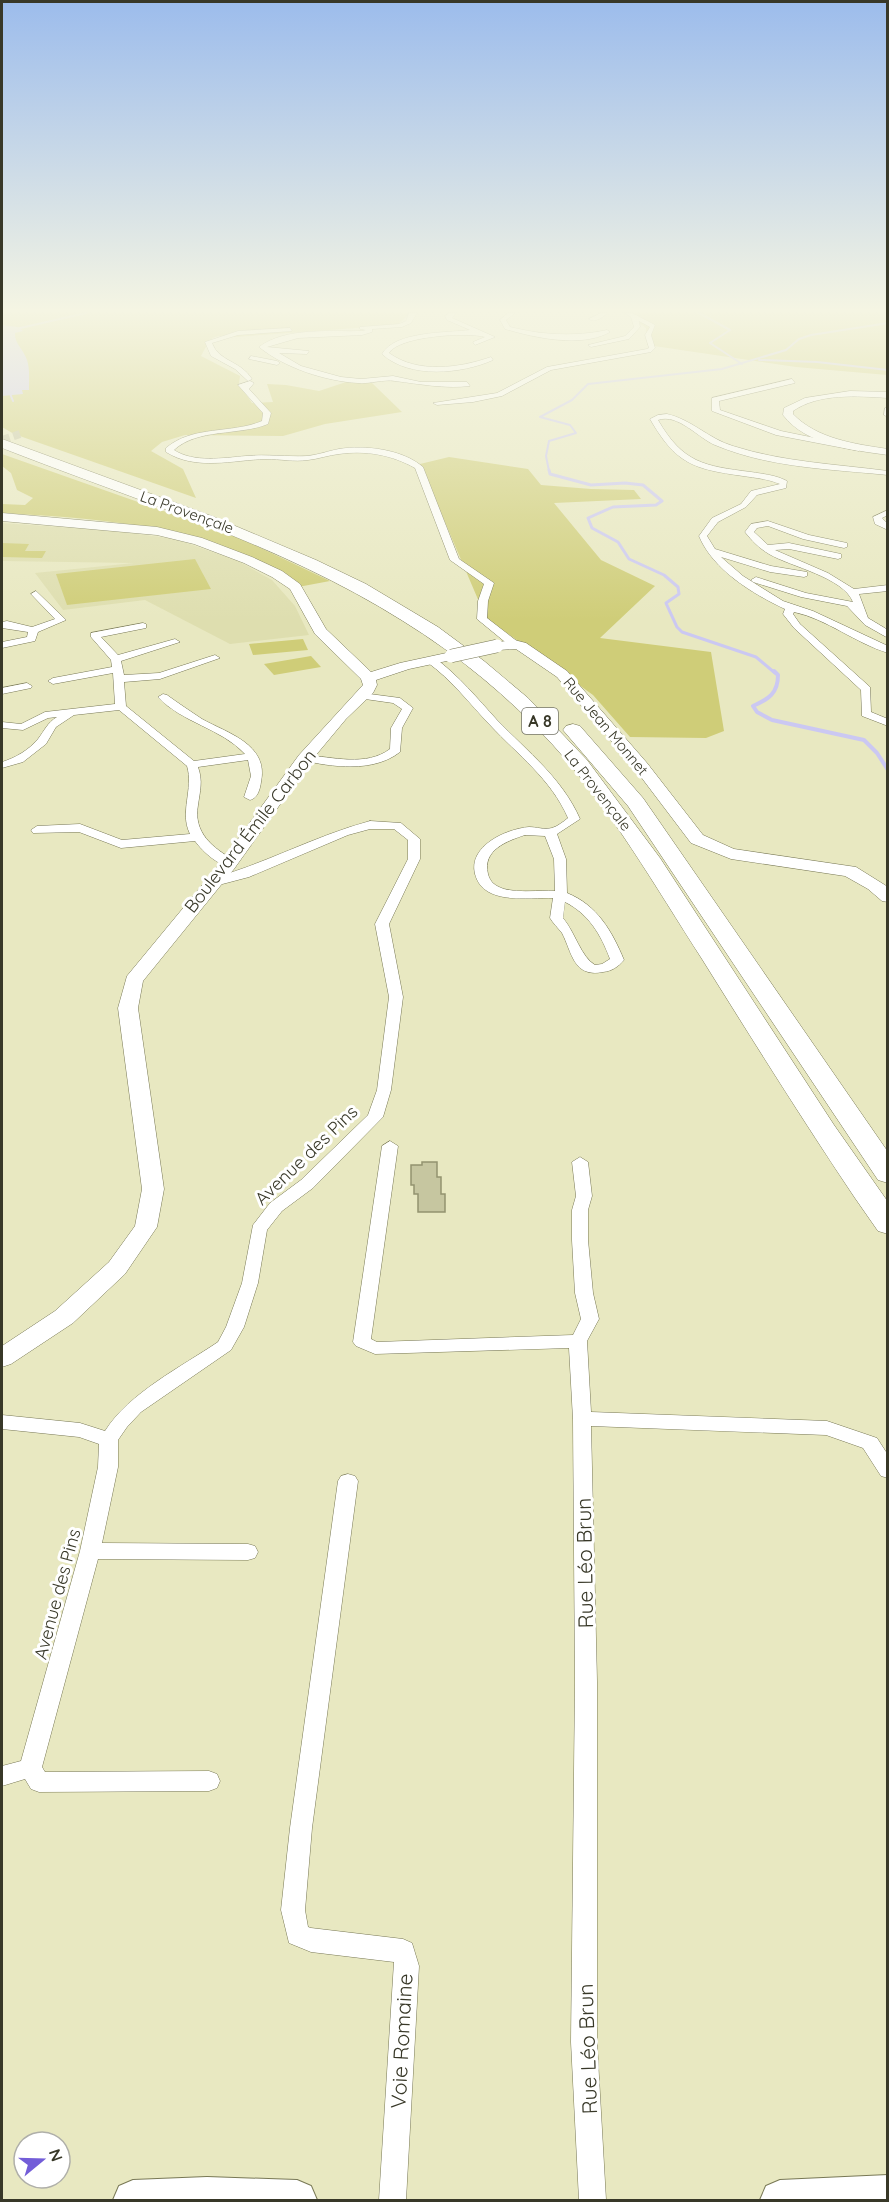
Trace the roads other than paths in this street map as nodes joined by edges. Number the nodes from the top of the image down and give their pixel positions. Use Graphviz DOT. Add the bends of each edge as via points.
graph roads {
  1 [pos="266,416"];
  2 [pos="729,416"];
  3 [pos="790,416"];
  4 [pos="2,434"];
  5 [pos="2,443"];
  6 [pos="869,450"];
  7 [pos="888,452"];
  8 [pos="888,473"];
  9 [pos="888,512"];
  10 [pos="2,517"];
  11 [pos="888,528"];
  12 [pos="844,544"];
  13 [pos="767,548"];
  14 [pos="711,552"];
  15 [pos="838,556"];
  16 [pos="813,572"];
  17 [pos="742,580"];
  18 [pos="888,588"];
  19 [pos="852,592"];
  20 [pos="36,594"];
  21 [pos="791,608"];
  22 [pos="863,615"];
  23 [pos="3,621"];
  24 [pos="142,626"];
  25 [pos="33,630"];
  26 [pos="888,635"];
  27 [pos="175,642"];
  28 [pos="514,644"];
  29 [pos="2,645"];
  30 [pos="888,650"];
  31 [pos="215,658"];
  32 [pos="431,660"];
  33 [pos="117,669"];
  34 [pos="53,681"];
  35 [pos="27,686"];
  36 [pos="365,687"];
  37 [pos="2,691"];
  38 [pos="163,697"];
  39 [pos="121,707"];
  40 [pos="72,712"];
  41 [pos="888,723"];
  42 [pos="2,725"];
  43 [pos="252,756"];
  44 [pos="305,758"];
  45 [pos="2,765"];
  46 [pos="192,765"];
  47 [pos="250,797"];
  48 [pos="37,830"];
  49 [pos="550,832"];
  50 [pos="198,837"];
  51 [pos="235,856"];
  52 [pos="211,883"];
  53 [pos="559,895"];
  54 [pos="888,897"];
  55 [pos="390,1146"];
  56 [pos="580,1162"];
  57 [pos="888,1174"];
  58 [pos="888,1224"];
  59 [pos="578,1341"];
  60 [pos="2,1358"];
  61 [pos="582,1419"];
  62 [pos="2,1422"];
  63 [pos="109,1440"];
  64 [pos="888,1471"];
  65 [pos="348,1481"];
  66 [pos="90,1551"];
  67 [pos="248,1552"];
  68 [pos="30,1767"];
  69 [pos="2,1776"];
  70 [pos="209,1781"];
  71 [pos="888,2195"];
  72 [pos="133,2200"];
  73 [pos="297,2200"];
  74 [pos="393,2200"];
  75 [pos="592,2200"];
  76 [pos="780,2200"];
  1 -- 28 [label="street, Rue Jean Monnet" via="265,422 255,428 182,440 169,450 190,460 299,458 346,451 407,459 419,467 455,560 489,583 482,619"];
  2 -- 6 [label="street" via="778,433"];
  3 -- 6 [label="street" via="806,429"];
  4 -- 57 [label="highway, La Provençale / A 8" via="221,514 322,556 426,612 512,674 560,716 636,802"];
  5 -- 58 [label="highway, La Provençale / A 8" via="202,516 306,559 410,617 494,678 541,721 611,804"];
  6 -- 7 [label="street"];
  8 -- 14 [label="street" via="771,460 717,443 678,420 656,417 666,441 689,459 712,468 784,483 754,493 752,501 708,524 703,536"];
  9 -- 11 [label="street" via="878,517 878,522"];
  10 -- 36 [label="street" via="157,531 248,560 295,587 320,631"];
  12 -- 13 [label="street" via="803,536 772,523 752,527 749,532"];
  13 -- 15 [label="street" via="789,546"];
  13 -- 16 [label="street"];
  14 -- 16 [label="street" via="770,569"];
  14 -- 17 [label="street"];
  16 -- 19 [label="street"];
  17 -- 21 [label="street"];
  17 -- 22 [label="street" via="752,578 804,595 850,604"];
  18 -- 19 [label="street"];
  19 -- 22 [label="street"];
  20 -- 25 [label="street" via="61,620"];
  21 -- 30 [label="street" via="805,610"];
  21 -- 41 [label="street" via="788,614 797,626 866,689 866,714"];
  22 -- 26 [label="street"];
  23 -- 25 [label="street"];
  24 -- 33 [label="street" via="94,635"];
  25 -- 29 [label="street" via="32,639"];
  27 -- 33 [label="street"];
  28 -- 32 [label="street, Boulevard Émile Carbon, bridge"];
  28 -- 54 [label="street, Rue Jean Monnet" via="556,670 584,696 697,839 731,854 850,871"];
  31 -- 33 [label="street" via="160,676"];
  32 -- 36 [label="street, Boulevard Émile Carbon"];
  32 -- 49 [label="street" via="467,691 558,788 574,819"];
  33 -- 34 [label="street"];
  33 -- 39 [label="street"];
  35 -- 37 [label="street"];
  36 -- 44 [label="street, Boulevard Émile Carbon"];
  36 -- 44 [label="street" via="408,708 396,727 396,750 380,762"];
  38 -- 43 [label="street" via="220,730"];
  39 -- 40 [label="street"];
  39 -- 46 [label="street"];
  40 -- 42 [label="street" via="45,715 23,727"];
  40 -- 45 [label="street" via="52,725 42,742 19,760"];
  43 -- 46 [label="street"];
  43 -- 47 [label="street" via="256,763 255,786"];
  44 -- 51 [label="street, Boulevard Émile Carbon"];
  46 -- 50 [label="street" via="198,780 191,815"];
  48 -- 50 [label="street" via="80,828 121,844"];
  49 -- 53 [label="street" via="560,859"];
  49 -- 53 [label="street" via="527,831 489,847 480,862 480,875 494,890"];
  50 -- 51 [label="street" via="211,852"];
  51 -- 52 [label="street, Boulevard Émile Carbon"];
  52 -- 60 [label="street, Boulevard Émile Carbon" via="134,980 128,1008 153,1189 146,1227 117,1268 73,1309"];
  52 -- 63 [label="street, Avenue des Pins" via="245,874 370,825 397,826 414,839 414,860 382,924 396,997 384,1090 375,1117 307,1184 276,1207 259,1230 250,1283 236,1327 225,1346 135,1407"];
  53 -- 53 [label="street" via="579,905 606,932 617,960 612,966 600,970 586,966 576,955 570,937 556,918"];
  55 -- 59 [label="street" via="362,1342 375,1348"];
  56 -- 59 [label="street" via="584,1196 580,1240 590,1319"];
  59 -- 61 [label="street, Rue Léo Brun"];
  61 -- 64 [label="street" via="827,1428 870,1443"];
  61 -- 75 [label="street, Rue Léo Brun" via="586,1682 584,2042"];
  62 -- 63 [label="street" via="80,1430"];
  63 -- 66 [label="street, Avenue des Pins" via="108,1467"];
  65 -- 74 [label="street, Voie Romaine" via="300,1828 293,1910 298,1935 311,1940 403,1951 407,1966"];
  66 -- 67 [label="street"];
  66 -- 68 [label="street, Avenue des Pins"];
  68 -- 69 [label="street"];
  68 -- 70 [label="street" via="39,1782"];
  71 -- 76 [label="main road"];
  72 -- 73 [label="main road"];
}
